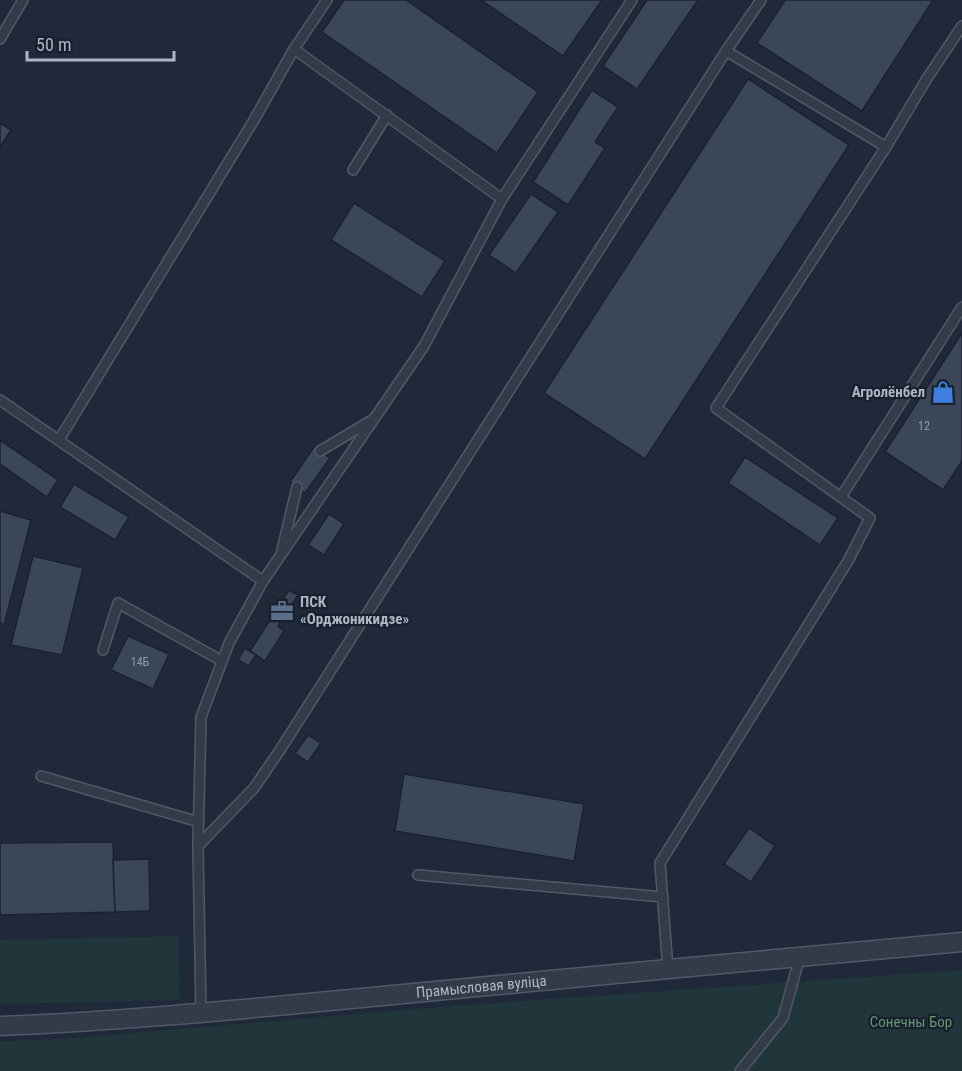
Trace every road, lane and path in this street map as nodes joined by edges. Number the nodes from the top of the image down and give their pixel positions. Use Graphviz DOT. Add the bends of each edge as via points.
graph roads {
  1 [pos="23,0"];
  2 [pos="327,0"];
  3 [pos="632,0"];
  4 [pos="761,0"];
  5 [pos="962,26"];
  6 [pos="0,39"];
  7 [pos="294,49"];
  8 [pos="726,51"];
  9 [pos="387,115"];
  10 [pos="886,147"];
  11 [pos="353,170"];
  12 [pos="502,199"];
  13 [pos="962,307"];
  14 [pos="0,400"];
  15 [pos="376,417"];
  16 [pos="59,440"];
  17 [pos="320,451"];
  18 [pos="297,487"];
  19 [pos="841,497"];
  20 [pos="281,555"];
  21 [pos="263,581"];
  22 [pos="103,650"];
  23 [pos="222,661"];
  24 [pos="41,776"];
  25 [pos="199,822"];
  26 [pos="198,846"];
  27 [pos="418,875"];
  28 [pos="663,897"];
  29 [pos="962,942"];
  30 [pos="800,956"];
  31 [pos="668,970"];
  32 [pos="201,1013"];
  33 [pos="0,1026"];
  34 [pos="740,1071"];
  1 -- 6 [label="lane"];
  2 -- 7 [label="lane"];
  3 -- 12 [label="lane"];
  4 -- 8 [label="lane"];
  5 -- 10 [label="lane"];
  7 -- 9 [label="lane"];
  7 -- 16 [label="lane"];
  8 -- 10 [label="lane"];
  8 -- 26 [label="lane" via="280,750 254,788"];
  9 -- 11 [label="lane"];
  9 -- 12 [label="lane"];
  10 -- 19 [label="lane" via="717,408"];
  12 -- 15 [label="lane" via="424,346"];
  13 -- 19 [label="lane"];
  14 -- 16 [label="lane"];
  15 -- 17 [label="lane"];
  15 -- 20 [label="lane"];
  16 -- 21 [label="lane"];
  18 -- 20 [label="lane"];
  19 -- 28 [label="lane" via="870,518 848,561 660,863"];
  20 -- 21 [label="lane"];
  21 -- 23 [label="lane"];
  22 -- 23 [label="lane" via="118,603"];
  23 -- 25 [label="lane" via="201,717"];
  24 -- 25 [label="lane"];
  25 -- 26 [label="lane"];
  26 -- 32 [label="lane"];
  27 -- 28 [label="lane"];
  28 -- 31 [label="lane"];
  29 -- 30 [label="street, Прамысловая вуліца"];
  30 -- 31 [label="street, Прамысловая вуліца"];
  30 -- 34 [label="lane" via="783,1018"];
  31 -- 32 [label="street, Прамысловая вуліца"];
  32 -- 33 [label="street, Прамысловая вуліца"];
}
